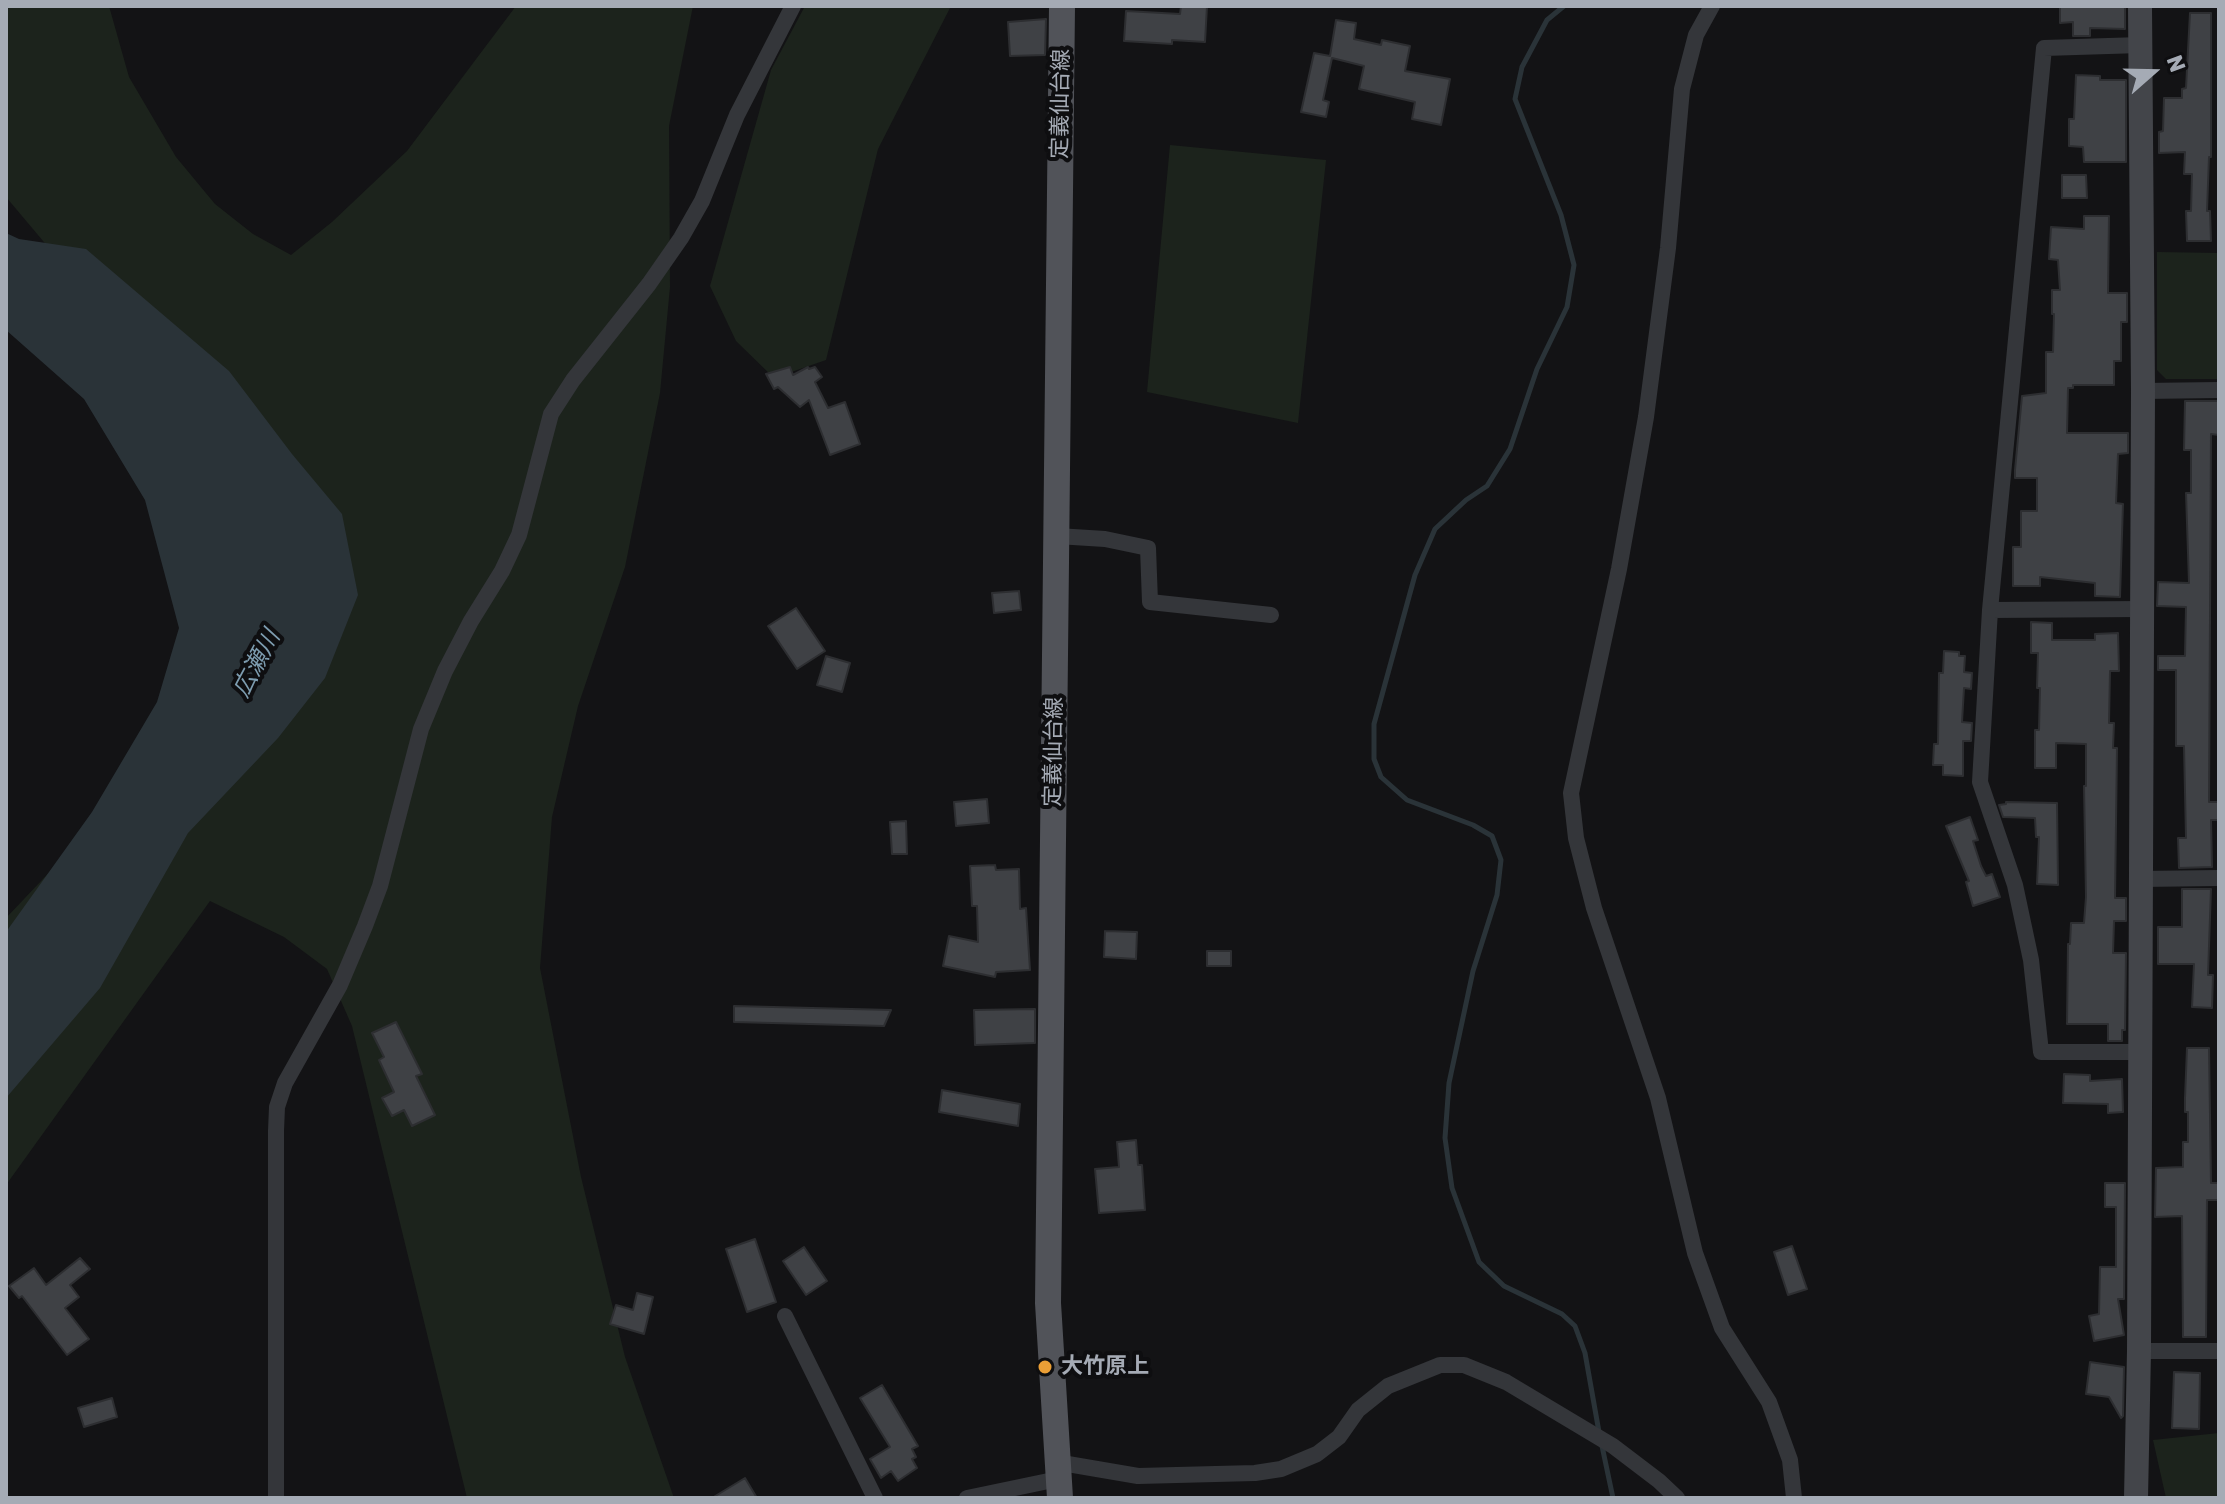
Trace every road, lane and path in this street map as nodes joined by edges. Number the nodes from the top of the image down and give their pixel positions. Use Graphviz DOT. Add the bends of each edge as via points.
graph roads {
  1 [pos="793,6"];
  2 [pos="1062,6"];
  3 [pos="1712,6"];
  4 [pos="2140,6"];
  5 [pos="2141,45"];
  6 [pos="2219,390"];
  7 [pos="2143,391"];
  8 [pos="1057,536"];
  9 [pos="2142,609"];
  10 [pos="1990,610"];
  11 [pos="1271,615"];
  12 [pos="2219,878"];
  13 [pos="2140,879"];
  14 [pos="2139,1052"];
  15 [pos="785,1316"];
  16 [pos="2139,1351"];
  17 [pos="2219,1351"];
  18 [pos="1058,1479"];
  19 [pos="276,1498"];
  20 [pos="875,1498"];
  21 [pos="967,1498"];
  22 [pos="1677,1498"];
  23 [pos="1794,1498"];
  24 [pos="2136,1498"];
  1 -- 19 [label="street" via="681,238 551,414 519,535 445,671 421,729 365,926 340,985 285,1083 276,1131"];
  2 -- 8 [label="main road, 定義仙台線"];
  3 -- 23 [label="street" via="1696,35 1682,89 1646,417 1571,793 1594,908 1658,1098 1695,1253 1722,1328 1769,1402 1790,1460"];
  4 -- 5 [label="street"];
  5 -- 7 [label="street"];
  5 -- 10 [label="street" via="2044,48"];
  6 -- 7 [label="street"];
  7 -- 9 [label="street"];
  8 -- 11 [label="street" via="1148,548 1150,602"];
  8 -- 18 [label="main road, 定義仙台線" via="1048,1303"];
  9 -- 10 [label="street"];
  9 -- 13 [label="street"];
  10 -- 14 [label="street" via="1980,782 2015,885 2031,960 2041,1052"];
  12 -- 13 [label="street"];
  13 -- 14 [label="street"];
  14 -- 16 [label="street"];
  15 -- 20 [label="street"];
  16 -- 17 [label="street"];
  16 -- 24 [label="street"];
  18 -- 21 [label="street"];
  18 -- 22 [label="street" via="1281,1469 1317,1454 1339,1437 1358,1410 1388,1386 1440,1365 1464,1365 1485,1371 1613,1446"];
}
